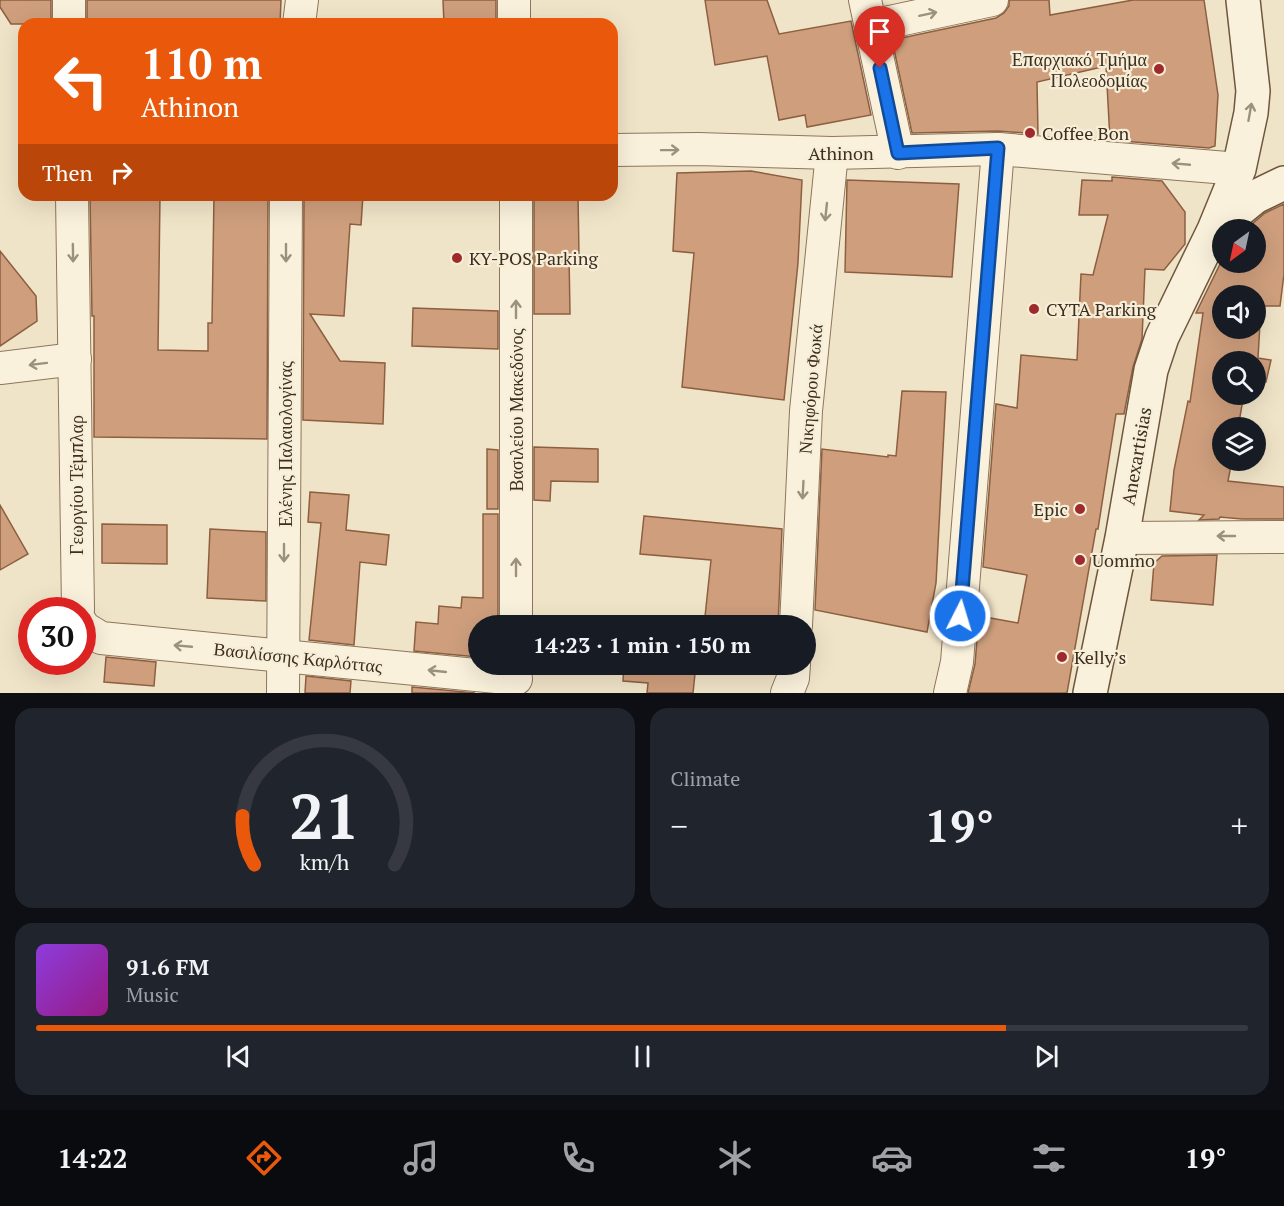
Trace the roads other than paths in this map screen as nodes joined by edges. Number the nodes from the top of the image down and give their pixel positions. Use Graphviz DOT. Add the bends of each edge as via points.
graph roads {
  1 [pos="69,0"];
  2 [pos="302,0"];
  3 [pos="514,0"];
  4 [pos="992,0"];
  5 [pos="1243,0"];
  6 [pos="868,13"];
  7 [pos="69,18"];
  8 [pos="300,18"];
  9 [pos="514,18"];
  10 [pos="998,148"];
  11 [pos="618,150"];
  12 [pos="832,153"];
  13 [pos="898,153"];
  14 [pos="1239,169"];
  15 [pos="1284,172"];
  16 [pos="1284,183"];
  17 [pos="72,201"];
  18 [pos="286,201"];
  19 [pos="516,201"];
  20 [pos="1219,219"];
  21 [pos="1227,219"];
  22 [pos="1212,234"];
  23 [pos="75,359"];
  24 [pos="0,369"];
  25 [pos="1284,537"];
  26 [pos="1122,538"];
  27 [pos="80,597"];
  28 [pos="516,615"];
  29 [pos="797,615"];
  30 [pos="96,634"];
  31 [pos="283,655"];
  32 [pos="793,675"];
  33 [pos="516,679"];
  34 [pos="283,693"];
  35 [pos="787,693"];
  36 [pos="950,693"];
  37 [pos="1090,693"];
  1 -- 7 [label="street"];
  2 -- 8 [label="street"];
  3 -- 9 [label="street"];
  6 -- 4 [label="street, one-way"];
  14 -- 5 [label="street, Anexartisias, one-way" via="1253,91"];
  6 -- 13 [label="street"];
  10 -- 13 [label="street, Athinon"];
  14 -- 10 [label="street, Athinon, one-way"];
  10 -- 36 [label="street" via="957,662"];
  11 -- 12 [label="street, Athinon, one-way"];
  12 -- 13 [label="street, Athinon"];
  12 -- 29 [label="street, Νικηφόρου Φωκά, one-way" via="807,411"];
  14 -- 15 [label="street, Athinon"];
  14 -- 20 [label="street, Anexartisias"];
  16 -- 21 [label="street, Anexartisias"];
  17 -- 23 [label="street, Γεωργίου Τέμπλαρ, one-way"];
  18 -- 31 [label="street, Ελένης Παλαιολογίνας, one-way"];
  28 -- 19 [label="street, Βασιλείου Μακεδόνος, one-way"];
  22 -- 26 [label="street, Anexartisias" via="1162,337 1151,370"];
  23 -- 24 [label="street, one-way"];
  23 -- 27 [label="street, Γεωργίου Τέμπλαρ"];
  25 -- 26 [label="street, one-way"];
  26 -- 37 [label="street, Anexartisias"];
  31 -- 30 [label="street, Βασιλίσσης Καρλόττας, one-way" via="101,638"];
  33 -- 31 [label="street, Βασιλίσσης Καρλόττας, one-way"];
  31 -- 34 [label="street, Ελένης Παλαιολογίνας"];
  32 -- 35 [label="street"];
}
